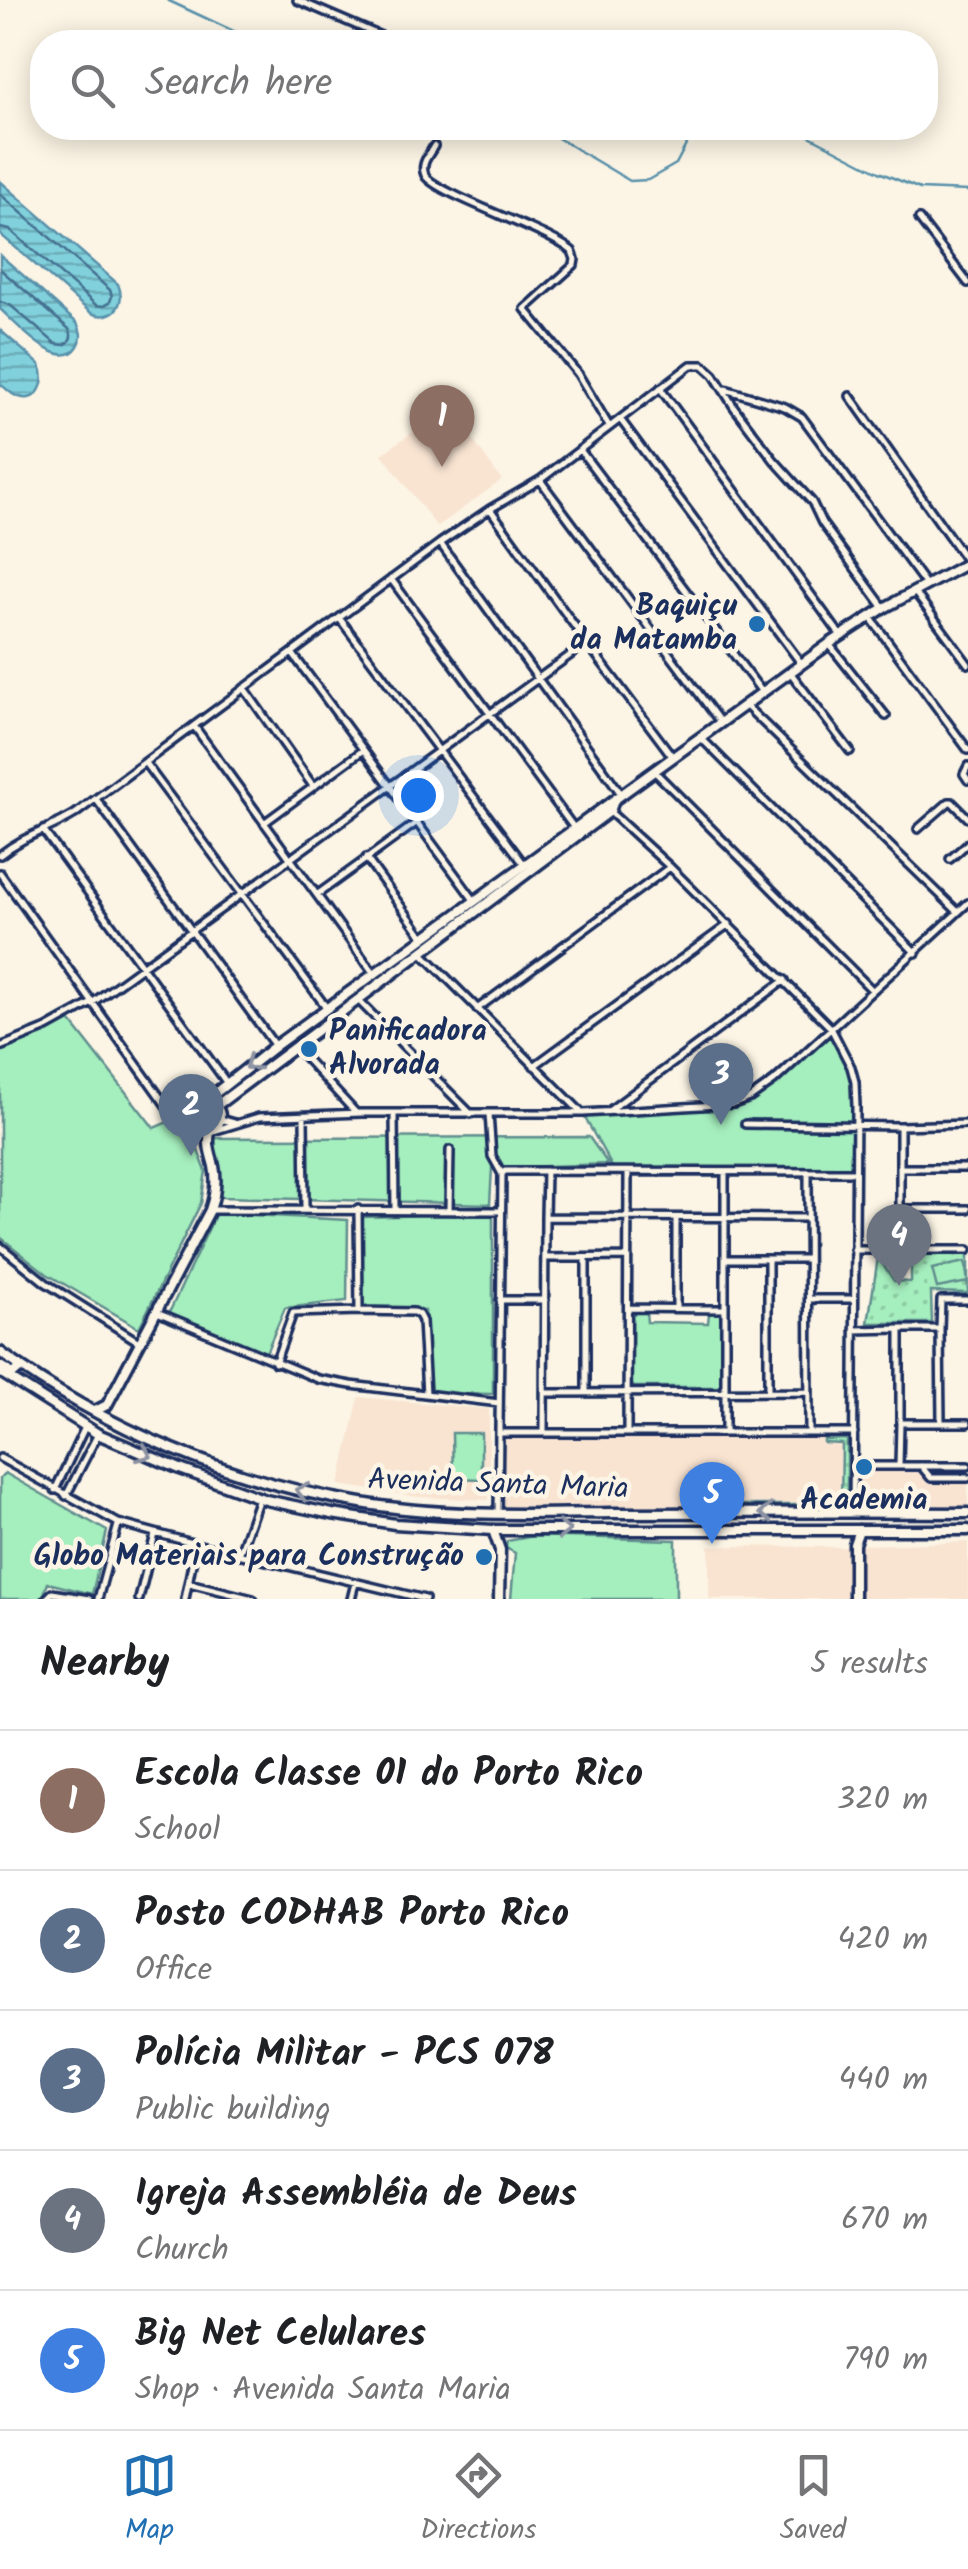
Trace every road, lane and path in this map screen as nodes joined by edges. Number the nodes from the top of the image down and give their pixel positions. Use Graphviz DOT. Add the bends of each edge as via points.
graph roads {
  1 [pos="298,0"];
  2 [pos="367,30"];
  3 [pos="434,146"];
  4 [pos="919,219"];
  5 [pos="968,283"];
  6 [pos="660,388"];
  7 [pos="723,388"];
  8 [pos="850,396"];
  9 [pos="620,419"];
  10 [pos="609,426"];
  11 [pos="579,450"];
  12 [pos="540,480"];
  13 [pos="490,510"];
  14 [pos="440,544"];
  15 [pos="968,563"];
  16 [pos="391,579"];
  17 [pos="926,585"];
  18 [pos="914,591"];
  19 [pos="884,608"];
  20 [pos="870,617"];
  21 [pos="339,618"];
  22 [pos="840,636"];
  23 [pos="587,642"];
  24 [pos="829,644"];
  25 [pos="292,653"];
  26 [pos="801,663"];
  27 [pos="968,664"];
  28 [pos="790,672"];
  29 [pos="538,678"];
  30 [pos="244,688"];
  31 [pos="762,692"];
  32 [pos="744,705"];
  33 [pos="488,714"];
  34 [pos="886,716"];
  35 [pos="720,722"];
  36 [pos="194,725"];
  37 [pos="700,738"];
  38 [pos="438,749"];
  39 [pos="968,750"];
  40 [pos="362,751"];
  41 [pos="850,751"];
  42 [pos="672,757"];
  43 [pos="144,762"];
  44 [pos="968,766"];
  45 [pos="654,772"];
  46 [pos="968,780"];
  47 [pos="390,785"];
  48 [pos="313,786"];
  49 [pos="622,795"];
  50 [pos="96,798"];
  51 [pos="609,806"];
  52 [pos="968,818"];
  53 [pos="416,822"];
  54 [pos="264,823"];
  55 [pos="574,828"];
  56 [pos="43,830"];
  57 [pos="918,830"];
  58 [pos="968,843"];
  59 [pos="0,855"];
  60 [pos="366,858"];
  61 [pos="291,859"];
  62 [pos="950,859"];
  63 [pos="524,864"];
  64 [pos="670,867"];
  65 [pos="0,873"];
  66 [pos="240,894"];
  67 [pos="318,894"];
  68 [pos="475,901"];
  69 [pos="968,903"];
  70 [pos="958,912"];
  71 [pos="729,924"];
  72 [pos="191,932"];
  73 [pos="424,938"];
  74 [pos="421,952"];
  75 [pos="916,952"];
  76 [pos="142,966"];
  77 [pos="374,974"];
  78 [pos="785,980"];
  79 [pos="872,990"];
  80 [pos="358,1000"];
  81 [pos="92,1004"];
  82 [pos="477,1009"];
  83 [pos="327,1010"];
  84 [pos="831,1028"];
  85 [pos="275,1046"];
  86 [pos="0,1047"];
  87 [pos="295,1047"];
  88 [pos="534,1066"];
  89 [pos="226,1082"];
  90 [pos="204,1102"];
  91 [pos="194,1106"];
  92 [pos="216,1106"];
  93 [pos="170,1111"];
  94 [pos="608,1111"];
  95 [pos="356,1113"];
  96 [pos="394,1113"];
  97 [pos="582,1113"];
  98 [pos="470,1114"];
  99 [pos="489,1114"];
  100 [pos="304,1116"];
  101 [pos="220,1118"];
  102 [pos="190,1122"];
  103 [pos="237,1123"];
  104 [pos="745,1124"];
  105 [pos="968,1124"];
  106 [pos="854,1125"];
  107 [pos="900,1126"];
  108 [pos="198,1132"];
  109 [pos="211,1132"];
  110 [pos="450,1150"];
  111 [pos="212,1160"];
  112 [pos="900,1168"];
  113 [pos="968,1168"];
  114 [pos="546,1171"];
  115 [pos="725,1172"];
  116 [pos="808,1172"];
  117 [pos="854,1172"];
  118 [pos="628,1173"];
  119 [pos="502,1174"];
  120 [pos="358,1209"];
  121 [pos="395,1209"];
  122 [pos="900,1209"];
  123 [pos="968,1209"];
  124 [pos="210,1210"];
  125 [pos="306,1210"];
  126 [pos="449,1210"];
  127 [pos="501,1211"];
  128 [pos="545,1217"];
  129 [pos="628,1218"];
  130 [pos="676,1218"];
  131 [pos="725,1218"];
  132 [pos="808,1218"];
  133 [pos="0,1246"];
  134 [pos="854,1250"];
  135 [pos="900,1250"];
  136 [pos="968,1250"];
  137 [pos="628,1257"];
  138 [pos="545,1258"];
  139 [pos="586,1258"];
  140 [pos="768,1259"];
  141 [pos="808,1259"];
  142 [pos="725,1260"];
  143 [pos="808,1299"];
  144 [pos="854,1299"];
  145 [pos="500,1300"];
  146 [pos="545,1300"];
  147 [pos="968,1300"];
  148 [pos="628,1308"];
  149 [pos="676,1308"];
  150 [pos="725,1308"];
  151 [pos="359,1311"];
  152 [pos="156,1312"];
  153 [pos="940,1329"];
  154 [pos="854,1330"];
  155 [pos="900,1330"];
  156 [pos="140,1342"];
  157 [pos="0,1352"];
  158 [pos="274,1363"];
  159 [pos="21,1367"];
  160 [pos="0,1369"];
  161 [pos="34,1376"];
  162 [pos="25,1390"];
  163 [pos="545,1392"];
  164 [pos="586,1392"];
  165 [pos="628,1392"];
  166 [pos="725,1392"];
  167 [pos="768,1392"];
  168 [pos="809,1392"];
  169 [pos="426,1394"];
  170 [pos="499,1402"];
  171 [pos="108,1404"];
  172 [pos="95,1411"];
  173 [pos="111,1420"];
  174 [pos="900,1423"];
  175 [pos="941,1423"];
  176 [pos="968,1423"];
  177 [pos="85,1428"];
  178 [pos="809,1432"];
  179 [pos="854,1432"];
  180 [pos="498,1433"];
  181 [pos="544,1433"];
  182 [pos="627,1433"];
  183 [pos="725,1433"];
  184 [pos="98,1434"];
  185 [pos="188,1455"];
  186 [pos="1,1460"];
  187 [pos="203,1460"];
  188 [pos="854,1466"];
  189 [pos="900,1466"];
  190 [pos="921,1466"];
  191 [pos="968,1466"];
  192 [pos="180,1469"];
  193 [pos="196,1475"];
  194 [pos="968,1478"];
  195 [pos="55,1490"];
  196 [pos="66,1496"];
  197 [pos="260,1498"];
  198 [pos="936,1512"];
  199 [pos="665,1513"];
  200 [pos="688,1513"];
  201 [pos="852,1513"];
  202 [pos="908,1513"];
  203 [pos="968,1513"];
  204 [pos="498,1514"];
  205 [pos="118,1524"];
  206 [pos="493,1530"];
  207 [pos="510,1530"];
  208 [pos="665,1530"];
  209 [pos="688,1530"];
  210 [pos="843,1530"];
  211 [pos="859,1530"];
  212 [pos="907,1530"];
  213 [pos="934,1530"];
  214 [pos="968,1530"];
  215 [pos="156,1533"];
  216 [pos="196,1544"];
  217 [pos="854,1544"];
  218 [pos="500,1550"];
  219 [pos="239,1555"];
  220 [pos="188,1583"];
  221 [pos="355,1583"];
  222 [pos="396,1596"];
  223 [pos="46,1599"];
  224 [pos="89,1599"];
  225 [pos="98,1599"];
  226 [pos="139,1599"];
  227 [pos="185,1599"];
  228 [pos="254,1599"];
  229 [pos="351,1599"];
  230 [pos="425,1599"];
  231 [pos="499,1599"];
  232 [pos="854,1599"];
  1 -- 2 [label="street"];
  3 -- 10 [label="street" via="425,160 428,180 572,251 574,265 525,309 578,374"];
  4 -- 5 [label="street"];
  6 -- 7 [label="street" via="697,364"];
  6 -- 9 [label="street"];
  6 -- 22 [label="street"];
  7 -- 17 [label="street" via="802,416"];
  7 -- 19 [label="street"];
  8 -- 15 [label="street"];
  9 -- 10 [label="street"];
  9 -- 26 [label="street"];
  10 -- 11 [label="street"];
  11 -- 12 [label="street"];
  11 -- 31 [label="street"];
  12 -- 13 [label="street"];
  12 -- 35 [label="street"];
  13 -- 14 [label="street"];
  13 -- 23 [label="street"];
  14 -- 16 [label="street"];
  14 -- 29 [label="street"];
  15 -- 17 [label="main road"];
  16 -- 21 [label="street"];
  16 -- 33 [label="street"];
  17 -- 18 [label="main road"];
  18 -- 19 [label="main road"];
  18 -- 27 [label="street"];
  19 -- 20 [label="main road"];
  20 -- 22 [label="main road"];
  20 -- 39 [label="street"];
  21 -- 25 [label="street"];
  21 -- 38 [label="street"];
  22 -- 24 [label="main road"];
  23 -- 29 [label="street"];
  23 -- 42 [label="street"];
  24 -- 26 [label="main road"];
  24 -- 34 [label="street"];
  25 -- 30 [label="street"];
  25 -- 40 [label="street"];
  26 -- 28 [label="main road"];
  28 -- 31 [label="main road"];
  28 -- 41 [label="street"];
  29 -- 33 [label="street"];
  29 -- 49 [label="street"];
  30 -- 36 [label="street"];
  30 -- 48 [label="street"];
  31 -- 32 [label="main road"];
  32 -- 35 [label="main road"];
  32 -- 70 [label="street"];
  33 -- 38 [label="street"];
  33 -- 55 [label="street"];
  35 -- 37 [label="main road"];
  36 -- 43 [label="street"];
  36 -- 54 [label="street"];
  37 -- 42 [label="main road"];
  37 -- 75 [label="street"];
  38 -- 47 [label="street"];
  38 -- 63 [label="street"];
  40 -- 47 [label="street"];
  40 -- 48 [label="street"];
  42 -- 45 [label="main road"];
  43 -- 50 [label="street"];
  43 -- 66 [label="street"];
  44 -- 46 [label="street"];
  45 -- 49 [label="main road"];
  45 -- 79 [label="street"];
  47 -- 53 [label="street"];
  47 -- 61 [label="street"];
  48 -- 54 [label="street"];
  49 -- 51 [label="main road"];
  50 -- 56 [label="street"];
  50 -- 72 [label="street"];
  51 -- 55 [label="main road"];
  51 -- 64 [label="street"];
  51 -- 74 [label="main road"];
  52 -- 57 [label="street" via="948,802"];
  53 -- 60 [label="street"];
  53 -- 68 [label="street"];
  54 -- 61 [label="street"];
  55 -- 63 [label="main road"];
  56 -- 59 [label="street"];
  56 -- 76 [label="street"];
  58 -- 62 [label="street"];
  60 -- 67 [label="street"];
  60 -- 73 [label="street"];
  61 -- 66 [label="street"];
  61 -- 67 [label="street"];
  63 -- 68 [label="main road"];
  64 -- 71 [label="street"];
  64 -- 82 [label="street"];
  65 -- 81 [label="street"];
  66 -- 72 [label="street"];
  66 -- 83 [label="street"];
  67 -- 77 [label="street"];
  68 -- 73 [label="main road"];
  69 -- 70 [label="street"];
  70 -- 75 [label="street"];
  71 -- 78 [label="street"];
  71 -- 88 [label="street"];
  72 -- 76 [label="street"];
  72 -- 85 [label="street"];
  73 -- 77 [label="main road"];
  74 -- 80 [label="main road"];
  74 -- 82 [label="street"];
  75 -- 79 [label="street"];
  76 -- 81 [label="street"];
  76 -- 89 [label="street"];
  77 -- 83 [label="main road"];
  78 -- 84 [label="street"];
  78 -- 94 [label="street"];
  79 -- 84 [label="street"];
  80 -- 87 [label="main road"];
  80 -- 98 [label="street"];
  81 -- 86 [label="street"];
  81 -- 93 [label="street"];
  82 -- 88 [label="street"];
  83 -- 85 [label="main road"];
  84 -- 94 [label="street" via="742,1102"];
  84 -- 106 [label="street" via="855,1082"];
  85 -- 89 [label="main road, one-way"];
  87 -- 92 [label="main road"];
  87 -- 95 [label="street"];
  88 -- 97 [label="street"];
  89 -- 90 [label="main road"];
  90 -- 91 [label="main road"];
  90 -- 92 [label="main road"];
  91 -- 93 [label="street"];
  91 -- 102 [label="main road"];
  92 -- 101 [label="main road"];
  93 -- 102 [label="street"];
  94 -- 97 [label="street"];
  95 -- 96 [label="street"];
  95 -- 100 [label="street"];
  96 -- 98 [label="street"];
  96 -- 121 [label="street"];
  97 -- 99 [label="street"];
  98 -- 99 [label="street"];
  99 -- 119 [label="street" via="492,1156"];
  100 -- 103 [label="street"];
  100 -- 125 [label="street"];
  101 -- 103 [label="street"];
  101 -- 109 [label="main road"];
  102 -- 108 [label="main road"];
  103 -- 109 [label="street"];
  104 -- 106 [label="street"];
  105 -- 107 [label="street"];
  106 -- 107 [label="street"];
  106 -- 117 [label="street"];
  107 -- 112 [label="street"];
  108 -- 109 [label="main road"];
  108 -- 111 [label="main road"];
  109 -- 111 [label="main road"];
  110 -- 126 [label="street"];
  111 -- 124 [label="main road"];
  112 -- 113 [label="street"];
  112 -- 122 [label="street"];
  114 -- 118 [label="street"];
  114 -- 119 [label="street"];
  114 -- 128 [label="street"];
  115 -- 116 [label="street"];
  115 -- 118 [label="street"];
  115 -- 131 [label="street"];
  116 -- 117 [label="street"];
  116 -- 132 [label="street"];
  117 -- 134 [label="street"];
  118 -- 129 [label="street"];
  119 -- 127 [label="street"];
  120 -- 121 [label="street"];
  120 -- 125 [label="street"];
  120 -- 151 [label="street"];
  121 -- 126 [label="street"];
  122 -- 123 [label="street"];
  122 -- 135 [label="street"];
  124 -- 125 [label="street"];
  124 -- 152 [label="main road"];
  126 -- 127 [label="street"];
  127 -- 145 [label="street"];
  128 -- 129 [label="street"];
  128 -- 138 [label="street"];
  129 -- 130 [label="street"];
  129 -- 137 [label="street"];
  130 -- 131 [label="street"];
  130 -- 149 [label="street"];
  131 -- 132 [label="street"];
  131 -- 142 [label="street"];
  132 -- 141 [label="street"];
  133 -- 156 [label="street"];
  134 -- 135 [label="street"];
  134 -- 144 [label="street"];
  135 -- 136 [label="street"];
  137 -- 139 [label="street"];
  137 -- 148 [label="street"];
  138 -- 139 [label="street"];
  138 -- 146 [label="street"];
  139 -- 164 [label="street"];
  140 -- 141 [label="street"];
  140 -- 142 [label="street"];
  140 -- 167 [label="street"];
  141 -- 143 [label="street"];
  142 -- 150 [label="street"];
  143 -- 144 [label="street"];
  143 -- 168 [label="street"];
  144 -- 154 [label="street"];
  145 -- 146 [label="street"];
  145 -- 170 [label="street"];
  146 -- 163 [label="street"];
  147 -- 153 [label="street" via="941,1300"];
  148 -- 149 [label="street"];
  148 -- 165 [label="street"];
  149 -- 150 [label="street"];
  150 -- 166 [label="street"];
  151 -- 158 [label="street" via="293,1313"];
  151 -- 169 [label="street" via="420,1315"];
  152 -- 156 [label="main road"];
  152 -- 158 [label="street"];
  153 -- 155 [label="street"];
  153 -- 175 [label="street"];
  154 -- 155 [label="street"];
  154 -- 179 [label="street"];
  155 -- 174 [label="street"];
  156 -- 171 [label="main road"];
  157 -- 159 [label="main road, Avenida Santa Maria"];
  158 -- 169 [label="street" via="318,1379"];
  159 -- 160 [label="main road" via="13,1374"];
  159 -- 161 [label="main road, Avenida Santa Maria"];
  160 -- 162 [label="main road, Avenida Santa Maria"];
  161 -- 162 [label="main road"];
  161 -- 172 [label="main road, Avenida Santa Maria"];
  162 -- 177 [label="main road, Avenida Santa Maria"];
  163 -- 164 [label="street"];
  163 -- 181 [label="street"];
  164 -- 165 [label="street"];
  165 -- 166 [label="street"];
  165 -- 182 [label="street"];
  166 -- 167 [label="street"];
  166 -- 183 [label="street"];
  167 -- 168 [label="street"];
  168 -- 178 [label="street"];
  169 -- 170 [label="street"];
  170 -- 180 [label="street"];
  171 -- 172 [label="main road"];
  171 -- 173 [label="main road"];
  172 -- 173 [label="main road, Avenida Santa Maria"];
  173 -- 185 [label="main road, Avenida Santa Maria"];
  174 -- 175 [label="street"];
  174 -- 189 [label="street"];
  175 -- 176 [label="street"];
  177 -- 184 [label="main road, Avenida Santa Maria"];
  177 -- 195 [label="street"];
  178 -- 179 [label="street"];
  178 -- 183 [label="street"];
  179 -- 188 [label="street"];
  180 -- 181 [label="street"];
  180 -- 204 [label="street"];
  181 -- 182 [label="street"];
  182 -- 183 [label="street"];
  184 -- 192 [label="main road, Avenida Santa Maria, one-way"];
  184 -- 196 [label="street"];
  185 -- 187 [label="main road, Avenida Santa Maria"];
  185 -- 192 [label="main road"];
  186 -- 195 [label="street"];
  187 -- 193 [label="main road"];
  204 -- 187 [label="main road, Avenida Santa Maria, one-way" via="361,1503"];
  188 -- 189 [label="street"];
  188 -- 201 [label="street"];
  189 -- 190 [label="street"];
  190 -- 191 [label="street"];
  190 -- 194 [label="street" via="931,1478"];
  192 -- 193 [label="main road, Avenida Santa Maria"];
  193 -- 197 [label="main road, Avenida Santa Maria"];
  195 -- 196 [label="street"];
  196 -- 205 [label="street"];
  197 -- 206 [label="main road, Avenida Santa Maria" via="395,1524"];
  197 -- 219 [label="street"];
  198 -- 202 [label="main road, Avenida Santa Maria"];
  198 -- 203 [label="main road, Avenida Santa Maria"];
  198 -- 213 [label="main road" via="928,1517"];
  199 -- 200 [label="main road, Avenida Santa Maria"];
  199 -- 204 [label="main road, Avenida Santa Maria"];
  199 -- 208 [label="main road"];
  201 -- 200 [label="main road, Avenida Santa Maria, one-way"];
  200 -- 209 [label="main road"];
  201 -- 202 [label="main road, Avenida Santa Maria"];
  202 -- 212 [label="main road" via="914,1524"];
  205 -- 215 [label="street"];
  205 -- 225 [label="street"];
  206 -- 207 [label="main road, Avenida Santa Maria"];
  206 -- 218 [label="main road"];
  207 -- 208 [label="main road, Avenida Santa Maria, one-way"];
  207 -- 218 [label="main road"];
  208 -- 209 [label="main road, Avenida Santa Maria"];
  209 -- 210 [label="main road, Avenida Santa Maria"];
  210 -- 211 [label="main road, Avenida Santa Maria"];
  210 -- 217 [label="main road"];
  211 -- 212 [label="main road, Avenida Santa Maria"];
  211 -- 217 [label="main road"];
  212 -- 213 [label="main road, Avenida Santa Maria"];
  213 -- 214 [label="main road, Avenida Santa Maria"];
  215 -- 216 [label="street"];
  215 -- 226 [label="street"];
  216 -- 219 [label="street"];
  216 -- 220 [label="street"];
  217 -- 232 [label="main road"];
  218 -- 231 [label="main road"];
  219 -- 221 [label="street"];
  220 -- 227 [label="street"];
  220 -- 228 [label="street"];
  221 -- 222 [label="street"];
  221 -- 229 [label="street"];
  222 -- 230 [label="street"];
  223 -- 224 [label="street" via="57,1592"];
}
